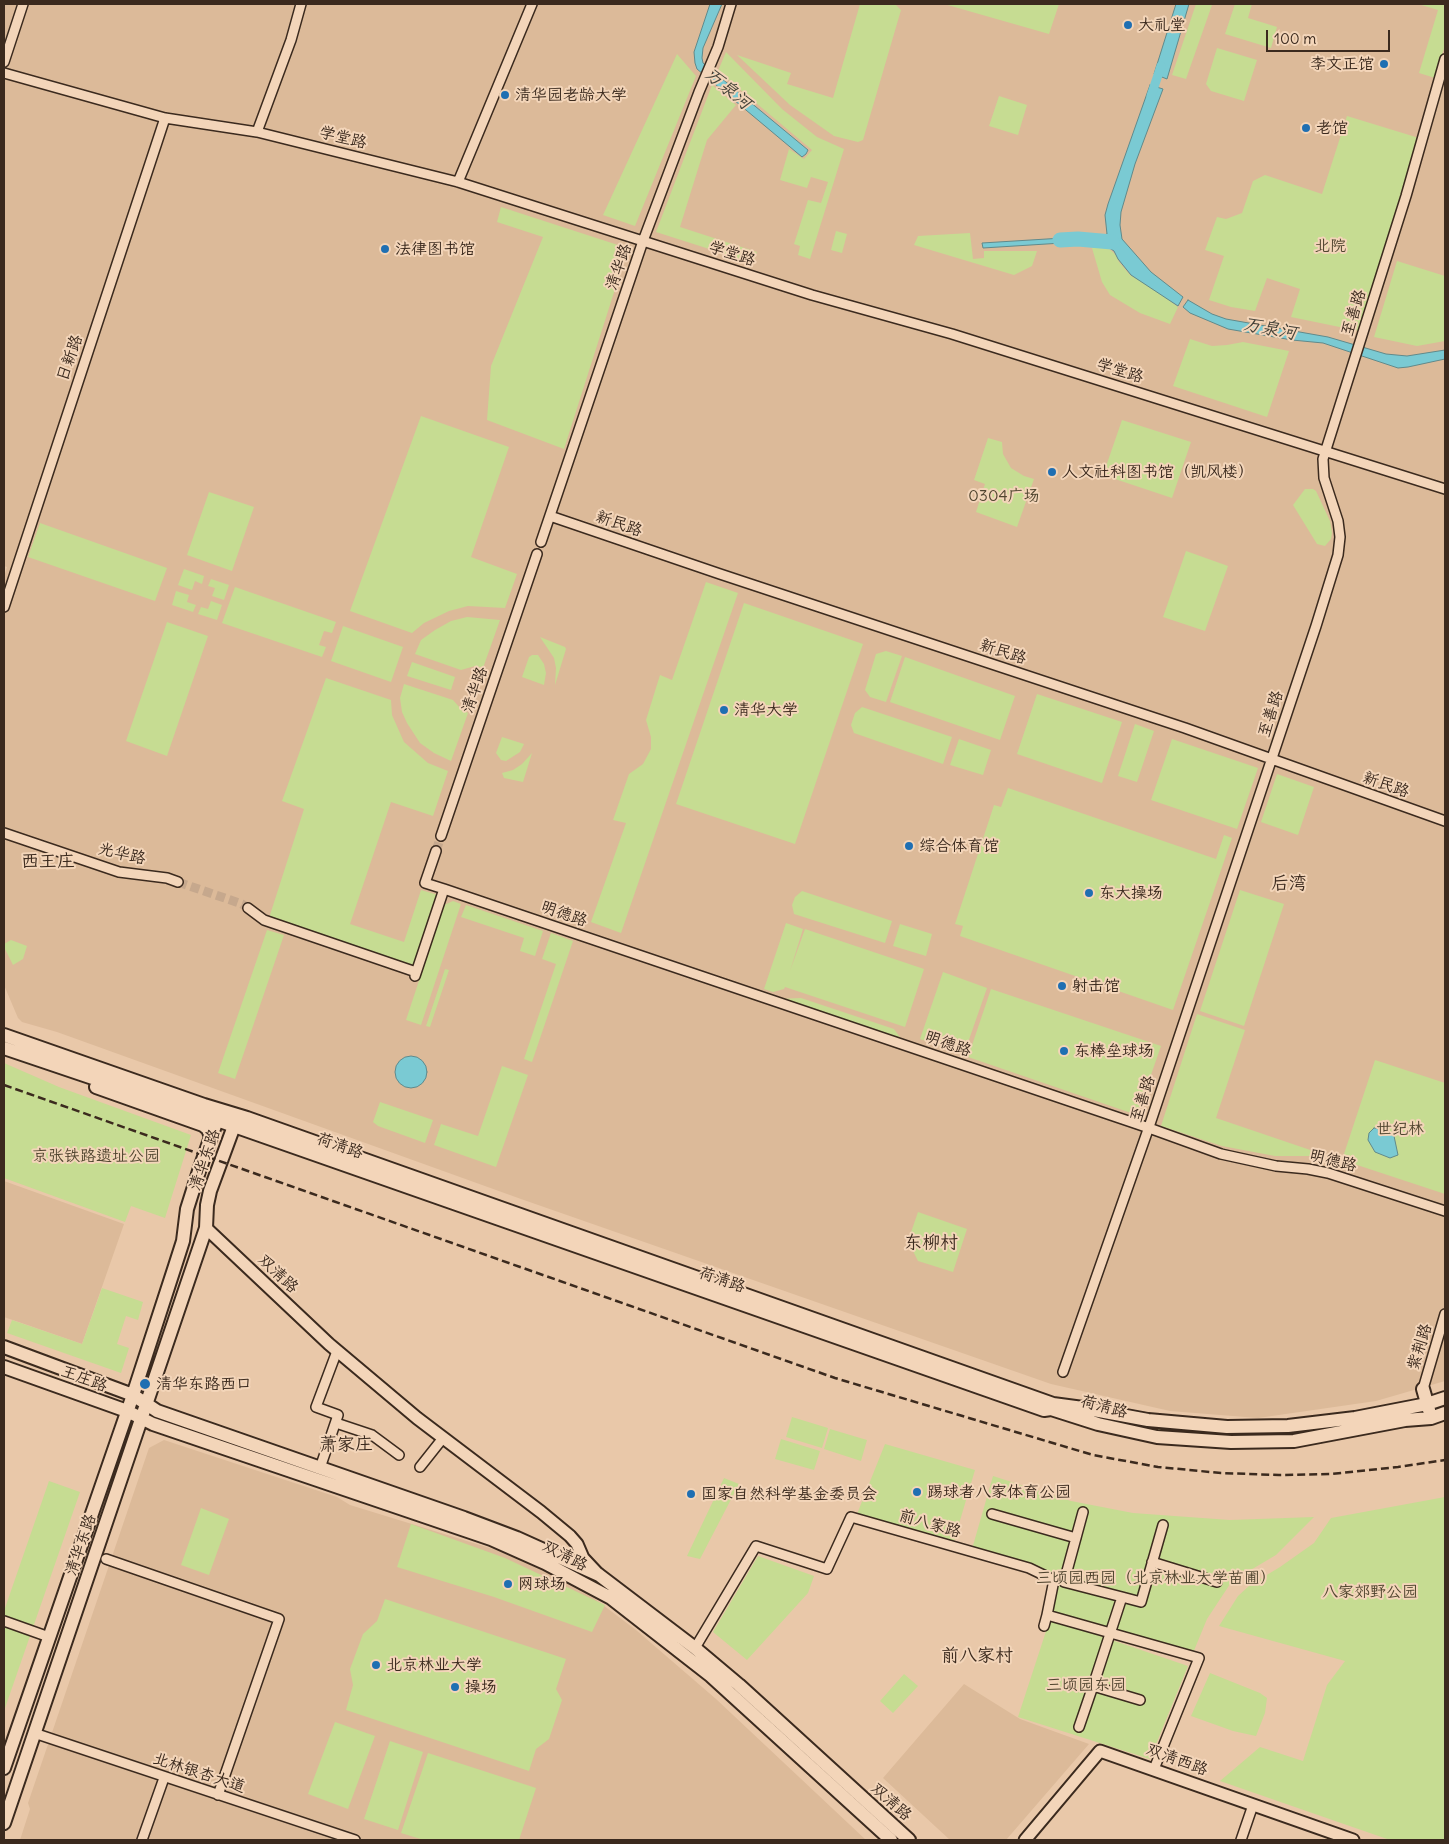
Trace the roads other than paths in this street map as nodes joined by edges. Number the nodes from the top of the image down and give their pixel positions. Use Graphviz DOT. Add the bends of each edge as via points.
graph roads {
  1 [pos="23,4"];
  2 [pos="301,4"];
  3 [pos="532,4"];
  4 [pos="731,4"];
  5 [pos="1445,59"];
  6 [pos="4,62"];
  7 [pos="4,73"];
  8 [pos="165,118"];
  9 [pos="257,132"];
  10 [pos="458,182"];
  11 [pos="643,241"];
  12 [pos="1326,450"];
  13 [pos="1445,489"];
  14 [pos="550,516"];
  15 [pos="541,542"];
  16 [pos="537,554"];
  17 [pos="4,607"];
  18 [pos="1272,760"];
  19 [pos="1445,821"];
  20 [pos="4,833"];
  21 [pos="441,836"];
  22 [pos="436,851"];
  23 [pos="178,882"];
  24 [pos="444,889"];
  25 [pos="248,908"];
  26 [pos="4,1035"];
  27 [pos="8,1049"];
  28 [pos="229,1113"];
  29 [pos="217,1120"];
  30 [pos="234,1126"];
  31 [pos="1149,1128"];
  32 [pos="210,1137"];
  33 [pos="1445,1211"];
  34 [pos="206,1228"];
  35 [pos="1445,1314"];
  36 [pos="4,1347"];
  37 [pos="337,1351"];
  38 [pos="4,1367"];
  39 [pos="1063,1372"];
  40 [pos="1423,1388"];
  41 [pos="132,1395"];
  42 [pos="1445,1398"];
  43 [pos="1427,1404"];
  44 [pos="152,1408"];
  45 [pos="127,1411"];
  46 [pos="1445,1412"];
  47 [pos="1431,1418"];
  48 [pos="147,1422"];
  49 [pos="336,1423"];
  50 [pos="443,1438"];
  51 [pos="399,1455"];
  52 [pos="420,1467"];
  53 [pos="320,1468"];
  54 [pos="1083,1512"];
  55 [pos="992,1514"];
  56 [pos="1162,1525"];
  57 [pos="1076,1538"];
  58 [pos="106,1559"];
  59 [pos="1152,1562"];
  60 [pos="599,1575"];
  61 [pos="1217,1582"];
  62 [pos="1122,1597"];
  63 [pos="1047,1615"];
  64 [pos="4,1621"];
  65 [pos="1044,1626"];
  66 [pos="1111,1633"];
  67 [pos="49,1637"];
  68 [pos="695,1648"];
  69 [pos="1093,1686"];
  70 [pos="1140,1700"];
  71 [pos="1079,1727"];
  72 [pos="34,1733"];
  73 [pos="7,1748"];
  74 [pos="4,1768"];
  75 [pos="1154,1769"];
  76 [pos="164,1778"];
  77 [pos="218,1795"];
  78 [pos="1254,1805"];
  79 [pos="4,1823"];
  80 [pos="349,1839"];
  81 [pos="142,1840"];
  82 [pos="891,1840"];
  83 [pos="910,1840"];
  84 [pos="1025,1840"];
  85 [pos="1241,1840"];
  86 [pos="1352,1840"];
  1 -- 6 [label="street"];
  2 -- 9 [label="street"];
  3 -- 10 [label="street"];
  4 -- 11 [label="street, 清华路" via="716,54"];
  5 -- 12 [label="street, 至善路" via="1406,196"];
  7 -- 8 [label="street, 学堂路"];
  8 -- 9 [label="street, 学堂路"];
  8 -- 17 [label="street, 日新路"];
  9 -- 10 [label="street, 学堂路"];
  10 -- 11 [label="street, 学堂路"];
  11 -- 12 [label="street, 学堂路"];
  11 -- 14 [label="street, 清华路"];
  12 -- 13 [label="street, 学堂路"];
  12 -- 18 [label="street, 至善路" via="1324,478 1338,521 1338,555"];
  14 -- 15 [label="street, 清华路"];
  14 -- 18 [label="street, 新民路"];
  16 -- 21 [label="street, 清华路"];
  18 -- 19 [label="street, 新民路"];
  18 -- 31 [label="street, 至善路"];
  20 -- 23 [label="street, 光华路" via="119,872"];
  22 -- 24 [label="street" via="425,883"];
  24 -- 25 [label="street" via="416,974 264,920"];
  24 -- 31 [label="street, 明德路"];
  26 -- 27 [label="street"];
  26 -- 28 [label="main road, 荷清路"];
  27 -- 29 [label="main road, 荷清路"];
  27 -- 32 [label="main road" via="31,1063 203,1124"];
  28 -- 29 [label="main road, 清华东路"];
  28 -- 30 [label="main road, 清华东路"];
  28 -- 43 [label="main road, 荷清路" via="1053,1404 1148,1420 1227,1428 1288,1426 1355,1418"];
  29 -- 30 [label="main road, 荷清路"];
  29 -- 32 [label="main road, 清华东路"];
  30 -- 34 [label="main road, 清华东路" via="210,1191"];
  30 -- 47 [label="main road, 荷清路" via="1025,1404 1098,1424 1157,1437 1294,1441"];
  31 -- 33 [label="street, 明德路" via="1221,1154 1328,1173"];
  31 -- 39 [label="street, 至善路"];
  32 -- 41 [label="main road, 清华东路" via="191,1194 183,1241"];
  34 -- 37 [label="street, 双清路"];
  34 -- 44 [label="main road, 清华东路"];
  35 -- 40 [label="street, 紫荆路"];
  36 -- 41 [label="main road, 王庄路"];
  37 -- 49 [label="street" via="316,1407 338,1415"];
  37 -- 50 [label="street, 双清路"];
  38 -- 45 [label="main road, 王庄路"];
  40 -- 43 [label="main road"];
  41 -- 44 [label="main road, 王庄路"];
  41 -- 45 [label="main road, 清华东路"];
  42 -- 43 [label="main road, 荷清路"];
  43 -- 47 [label="main road"];
  44 -- 48 [label="main road, 清华东路"];
  44 -- 53 [label="main road, 双清路"];
  45 -- 48 [label="main road, 王庄路"];
  45 -- 67 [label="main road, 清华东路"];
  46 -- 47 [label="main road, 荷清路"];
  48 -- 72 [label="main road, 清华东路"];
  48 -- 82 [label="main road, 双清路" via="491,1539 611,1598 711,1676"];
  49 -- 51 [label="street" via="372,1435"];
  49 -- 53 [label="street"];
  50 -- 52 [label="street"];
  50 -- 60 [label="street, 双清路" via="570,1536 578,1544 583,1558"];
  53 -- 60 [label="main road, 双清路" via="517,1538"];
  54 -- 57 [label="street"];
  55 -- 57 [label="street"];
  56 -- 59 [label="street"];
  57 -- 62 [label="street" via="1064,1582"];
  58 -- 77 [label="street" via="279,1619"];
  59 -- 61 [label="street"];
  59 -- 62 [label="street" via="1141,1602"];
  60 -- 68 [label="main road, 双清路"];
  62 -- 66 [label="street"];
  63 -- 65 [label="street"];
  63 -- 66 [label="street"];
  63 -- 68 [label="street, 前八家路" via="1054,1580 1029,1568 851,1516 827,1569 756,1546"];
  64 -- 67 [label="street"];
  66 -- 69 [label="street"];
  66 -- 75 [label="street" via="1199,1658"];
  67 -- 73 [label="main road, 清华东路"];
  68 -- 83 [label="main road, 双清路"];
  69 -- 70 [label="street"];
  69 -- 71 [label="street"];
  72 -- 76 [label="street, 北林银杏大道"];
  72 -- 79 [label="main road, 清华东路"];
  73 -- 74 [label="main road, 清华东路"];
  75 -- 78 [label="street, 双清西路"];
  75 -- 84 [label="street, 双清西路" via="1100,1751"];
  76 -- 77 [label="street, 北林银杏大道"];
  76 -- 81 [label="street"];
  77 -- 80 [label="street, 北林银杏大道"];
  78 -- 85 [label="street"];
  78 -- 86 [label="street, 双清西路"];
}
